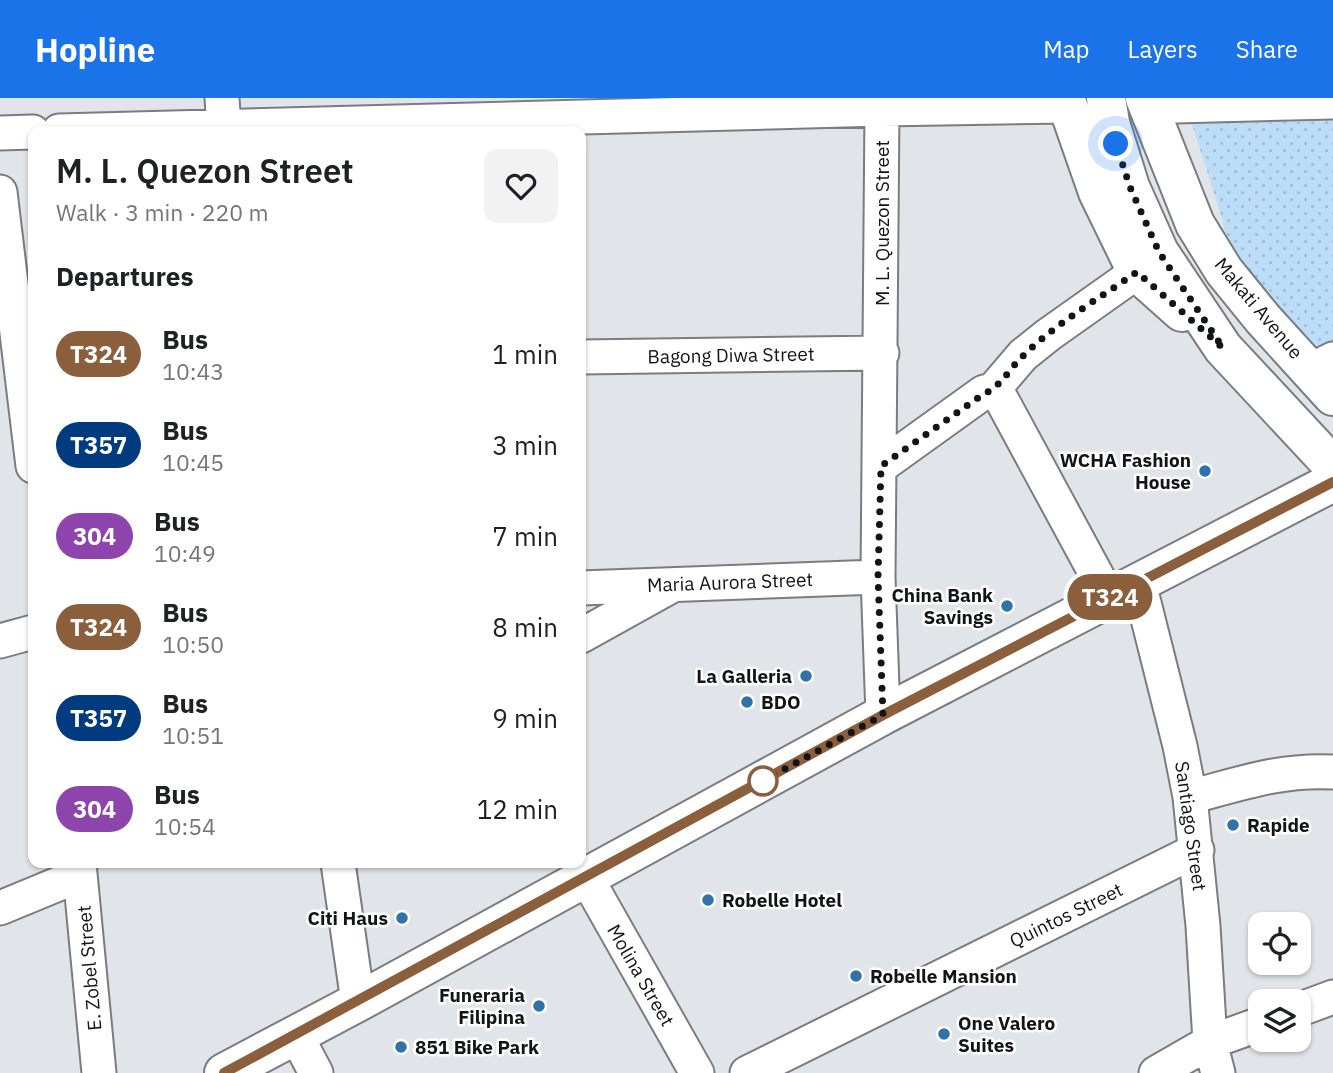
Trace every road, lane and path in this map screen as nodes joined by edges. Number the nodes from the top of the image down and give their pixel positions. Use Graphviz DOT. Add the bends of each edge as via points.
graph roads {
  1 [pos="1106,98"];
  2 [pos="1165,101"];
  3 [pos="1068,102"];
  4 [pos="1333,102"];
  5 [pos="882,109"];
  6 [pos="223,113"];
  7 [pos="105,126"];
  8 [pos="253,126"];
  9 [pos="353,126"];
  10 [pos="28,132"];
  11 [pos="0,133"];
  12 [pos="0,192"];
  13 [pos="1148,262"];
  14 [pos="1224,271"];
  15 [pos="882,353"];
  16 [pos="586,357"];
  17 [pos="1326,375"];
  18 [pos="12,386"];
  19 [pos="993,390"];
  20 [pos="28,447"];
  21 [pos="881,466"];
  22 [pos="1333,466"];
  23 [pos="1333,482"];
  24 [pos="878,577"];
  25 [pos="677,583"];
  26 [pos="586,588"];
  27 [pos="1124,591"];
  28 [pos="28,633"];
  29 [pos="586,633"];
  30 [pos="0,641"];
  31 [pos="883,715"];
  32 [pos="1333,772"];
  33 [pos="1190,797"];
  34 [pos="1197,850"];
  35 [pos="339,868"];
  36 [pos="80,869"];
  37 [pos="586,877"];
  38 [pos="0,908"];
  39 [pos="1333,997"];
  40 [pos="358,1002"];
  41 [pos="1311,1005"];
  42 [pos="1248,1033"];
  43 [pos="296,1034"];
  44 [pos="1214,1058"];
  45 [pos="99,1073"];
  46 [pos="223,1073"];
  47 [pos="316,1073"];
  48 [pos="697,1073"];
  49 [pos="747,1073"];
  50 [pos="1156,1073"];
  1 -- 13 [label="main road"];
  2 -- 4 [label="street"];
  2 -- 14 [label="main road" via="1218,220"];
  2 -- 14 [label="main road, Makati Avenue" via="1195,224"];
  3 -- 5 [label="street"];
  3 -- 13 [label="main road" via="1098,192"];
  5 -- 9 [label="street"];
  5 -- 15 [label="street, M. L. Quezon Street"];
  6 -- 7 [label="street"];
  6 -- 8 [label="street"];
  10 -- 11 [label="street"];
  12 -- 18 [label="street"];
  13 -- 19 [label="street" via="1031,349"];
  13 -- 22 [label="main road"];
  14 -- 17 [label="main road, Makati Avenue" via="1263,319"];
  15 -- 16 [label="street, Bagong Diwa Street"];
  15 -- 21 [label="street, M. L. Quezon Street"];
  18 -- 20 [label="street"];
  19 -- 21 [label="street"];
  19 -- 27 [label="street, Santiago Street"];
  21 -- 24 [label="street, M. L. Quezon Street"];
  23 -- 27 [label="main road"];
  24 -- 25 [label="street, Maria Aurora Street"];
  24 -- 31 [label="street, M. L. Quezon Street"];
  25 -- 26 [label="street, Maria Aurora Street"];
  25 -- 29 [label="street"];
  27 -- 31 [label="main road"];
  27 -- 33 [label="street, Santiago Street" via="1180,746"];
  28 -- 30 [label="street"];
  31 -- 37 [label="main road"];
  32 -- 33 [label="street" via="1282,772"];
  33 -- 34 [label="street, Santiago Street"];
  34 -- 44 [label="street, Santiago Street"];
  34 -- 49 [label="street, Quintos Street"];
  35 -- 40 [label="street"];
  36 -- 38 [label="street"];
  36 -- 45 [label="street, E. Zobel Street"];
  37 -- 40 [label="main road"];
  37 -- 48 [label="street, Molina Street"];
  39 -- 41 [label="street"];
  40 -- 43 [label="main road"];
  42 -- 44 [label="street"];
  43 -- 46 [label="main road"];
  43 -- 47 [label="street"];
  44 -- 50 [label="street"];
}
